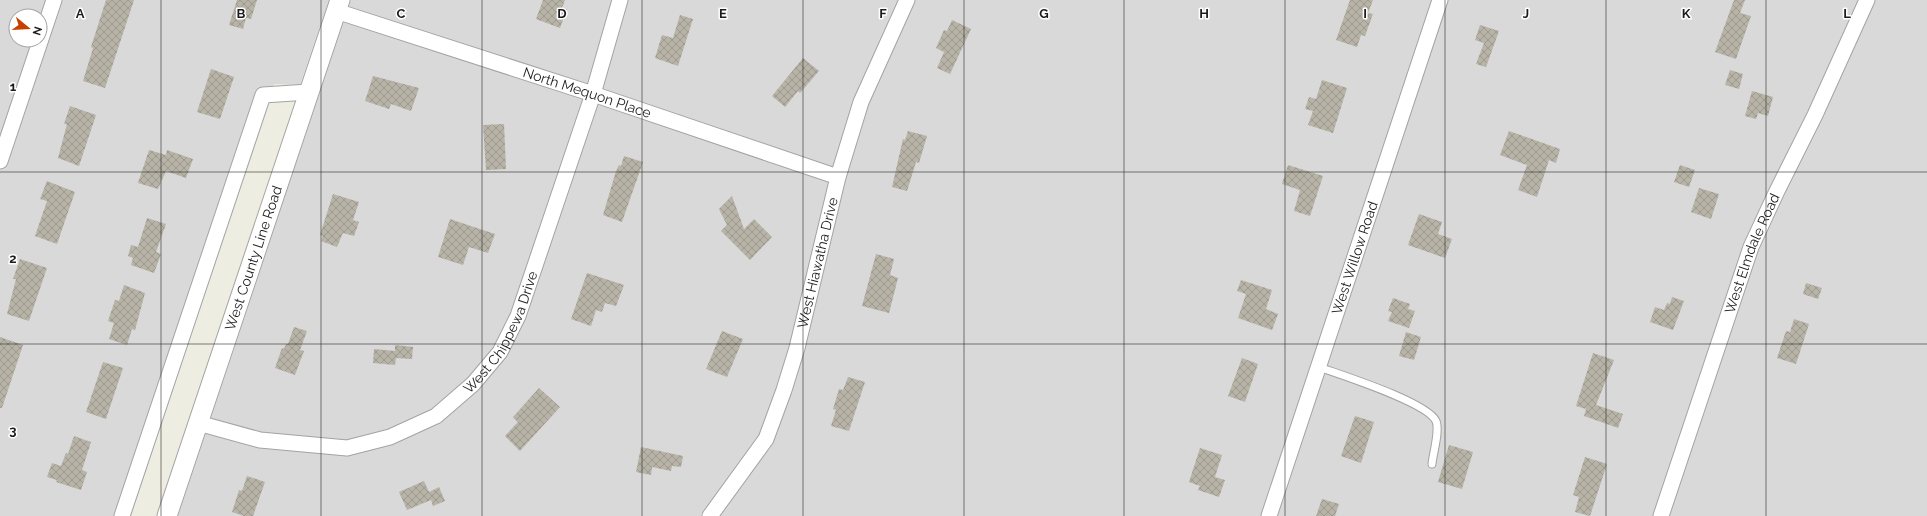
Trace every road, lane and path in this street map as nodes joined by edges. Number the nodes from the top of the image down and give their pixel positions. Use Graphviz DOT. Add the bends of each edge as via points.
graph roads {
  1 [pos="54,0"];
  2 [pos="620,0"];
  3 [pos="907,0"];
  4 [pos="1440,0"];
  5 [pos="1867,0"];
  6 [pos="338,5"];
  7 [pos="309,92"];
  8 [pos="593,94"];
  9 [pos="0,161"];
  10 [pos="838,177"];
  11 [pos="1319,367"];
  12 [pos="198,424"];
  13 [pos="1432,464"];
  14 [pos="122,516"];
  15 [pos="167,516"];
  16 [pos="710,516"];
  17 [pos="1269,516"];
  18 [pos="1661,516"];
  1 -- 9 [label="street"];
  2 -- 8 [label="street, West Chippewa Drive"];
  3 -- 10 [label="street, West Hiawatha Drive" via="861,102"];
  4 -- 11 [label="street, West Willow Road"];
  5 -- 18 [label="street, West Elmdale Road" via="1751,247"];
  6 -- 7 [label="street, West County Line Road"];
  6 -- 8 [label="street, North Mequon Place"];
  7 -- 12 [label="street, West County Line Road"];
  7 -- 14 [label="street" via="263,95"];
  8 -- 10 [label="street, North Mequon Place"];
  8 -- 12 [label="street, West Chippewa Drive" via="518,316 500,352 473,384 436,416 390,437 347,448 260,440"];
  10 -- 16 [label="street, West Hiawatha Drive" via="797,348 782,397 766,439"];
  11 -- 13 [label="lane" via="1384,391 1429,412 1436,421"];
  11 -- 17 [label="street, West Willow Road"];
  12 -- 15 [label="street, West County Line Road"];
}
